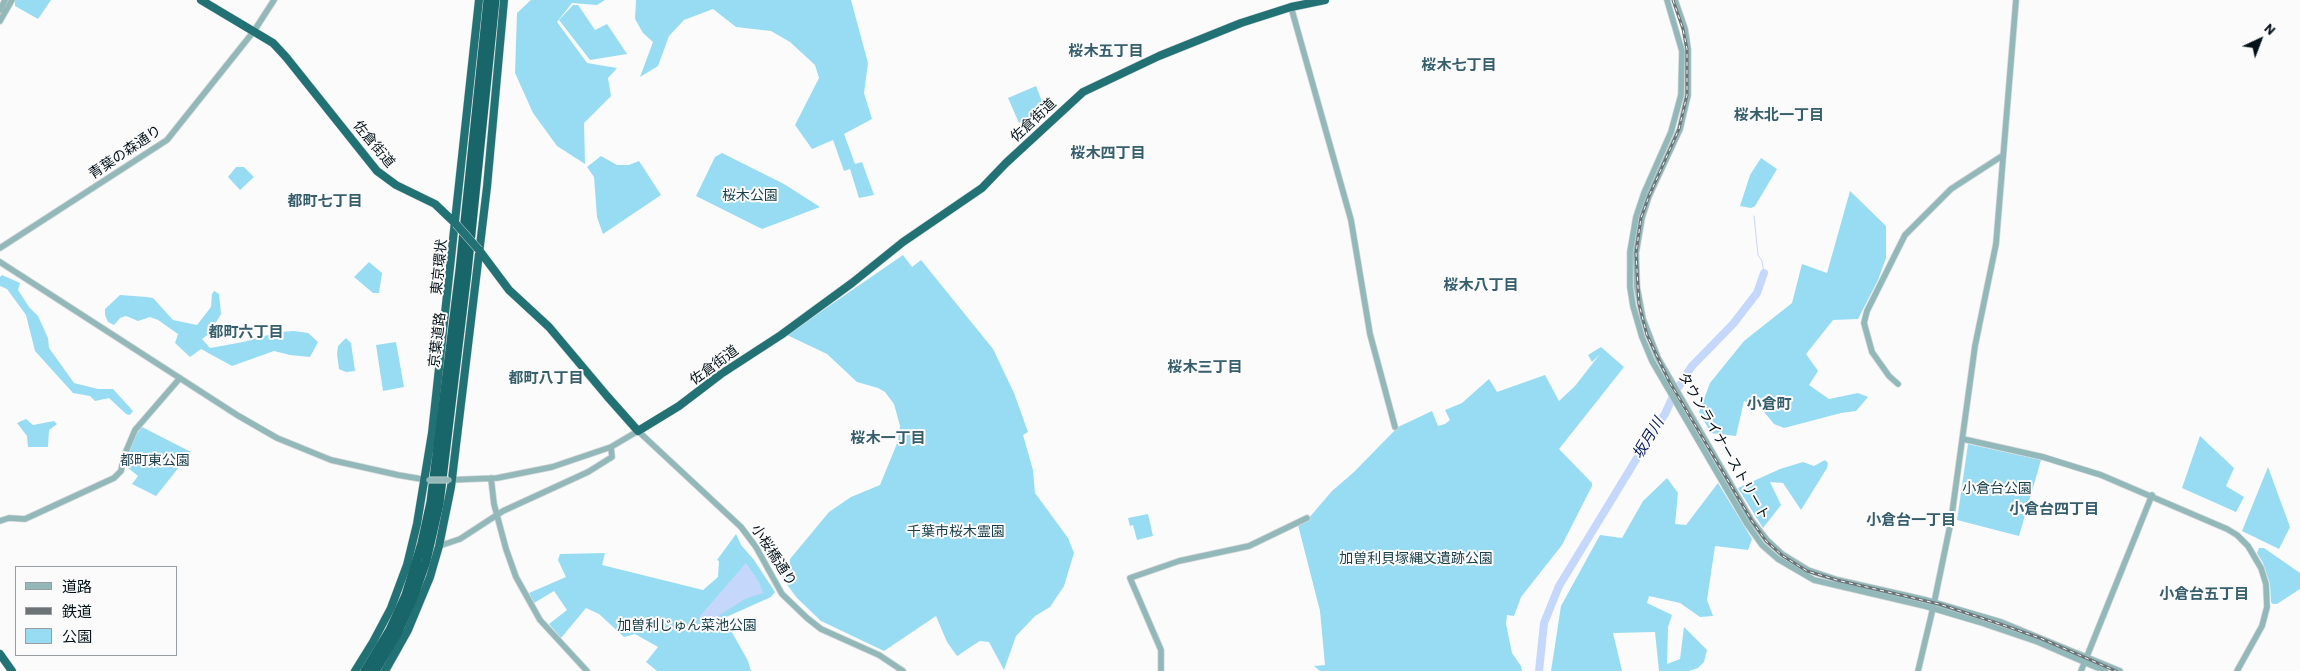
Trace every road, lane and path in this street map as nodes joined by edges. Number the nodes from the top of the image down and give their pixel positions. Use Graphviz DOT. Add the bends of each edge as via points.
graph roads {
  1 [pos="5,0"];
  2 [pos="12,0"];
  3 [pos="201,0"];
  4 [pos="274,0"];
  5 [pos="479,0"];
  6 [pos="488,0"];
  7 [pos="495,0"];
  8 [pos="504,0"];
  9 [pos="1325,0"];
  10 [pos="1667,0"];
  11 [pos="1675,0"];
  12 [pos="2016,0"];
  13 [pos="1291,7"];
  14 [pos="0,10"];
  15 [pos="0,21"];
  16 [pos="254,31"];
  17 [pos="2002,156"];
  18 [pos="456,224"];
  19 [pos="0,248"];
  20 [pos="479,250"];
  21 [pos="0,262"];
  22 [pos="493,269"];
  23 [pos="477,274"];
  24 [pos="1655,359"];
  25 [pos="180,378"];
  26 [pos="1898,384"];
  27 [pos="1395,427"];
  28 [pos="638,431"];
  29 [pos="1963,439"];
  30 [pos="611,447"];
  31 [pos="491,478"];
  32 [pos="427,480"];
  33 [pos="450,480"];
  34 [pos="2152,496"];
  35 [pos="497,514"];
  36 [pos="1307,518"];
  37 [pos="0,521"];
  38 [pos="439,546"];
  39 [pos="1934,605"];
  40 [pos="0,654"];
  41 [pos="2086,659"];
  42 [pos="12,671"];
  43 [pos="355,671"];
  44 [pos="365,671"];
  45 [pos="375,671"];
  46 [pos="385,671"];
  47 [pos="588,671"];
  48 [pos="903,671"];
  49 [pos="1161,671"];
  50 [pos="1918,671"];
  51 [pos="2081,671"];
  52 [pos="2105,671"];
  53 [pos="2120,671"];
  54 [pos="2238,671"];
  1 -- 14 [label="street"];
  2 -- 15 [label="street"];
  3 -- 16 [label="highway, 佐倉街道"];
  4 -- 16 [label="street, 青葉の森通り"];
  5 -- 18 [label="highway, 東京環状" via="457,181"];
  6 -- 44 [label="highway, 京葉道路" via="460,270 431,502 406,595 390,630"];
  7 -- 45 [label="highway, 京葉道路" via="486,104 439,504 426,561 413,598"];
  8 -- 20 [label="highway"];
  9 -- 13 [label="highway, 佐倉街道"];
  10 -- 24 [label="street, タウンライナーストリート" via="1682,51 1682,96 1671,132 1636,217 1630,252 1633,306 1642,337"];
  11 -- 24 [label="street, タウンライナーストリート" via="1688,49 1688,95 1680,129 1645,208 1636,254 1639,304"];
  12 -- 17 [label="street"];
  13 -- 27 [label="street" via="1351,220 1370,334"];
  13 -- 28 [label="highway, 佐倉街道" via="1159,56 1083,92 982,188 781,335"];
  16 -- 18 [label="highway, 佐倉街道" via="286,57 377,171 396,185 435,204"];
  16 -- 19 [label="street, 青葉の森通り" via="168,140"];
  17 -- 26 [label="street" via="1951,189 1905,235 1867,311 1864,323 1872,352"];
  17 -- 29 [label="street" via="1996,244 1975,346"];
  18 -- 20 [label="highway, 佐倉街道, bridge"];
  18 -- 32 [label="highway, 東京環状"];
  20 -- 22 [label="highway, 佐倉街道"];
  20 -- 23 [label="highway"];
  21 -- 25 [label="street"];
  22 -- 23 [label="highway" via="484,268"];
  22 -- 28 [label="highway, 佐倉街道" via="515,296 549,327"];
  23 -- 33 [label="highway"];
  24 -- 39 [label="street, タウンライナーストリート" via="1746,524 1762,545 1792,568 1824,584"];
  25 -- 32 [label="street" via="259,428 312,453 356,466"];
  25 -- 37 [label="street" via="135,430 121,471 114,478 25,520 9,518"];
  28 -- 30 [label="street"];
  28 -- 48 [label="street, 小桜橋通り" via="741,527 756,546 782,594 806,618"];
  29 -- 34 [label="street" via="2043,457 2101,475"];
  29 -- 39 [label="street"];
  30 -- 31 [label="street" via="552,467"];
  30 -- 35 [label="street" via="613,454 608,460 588,472"];
  31 -- 33 [label="street"];
  31 -- 35 [label="street"];
  32 -- 33 [label="street, bridge"];
  32 -- 43 [label="highway, 東京環状" via="400,585 383,625"];
  33 -- 38 [label="highway"];
  34 -- 41 [label="street"];
  34 -- 54 [label="street" via="2234,533 2248,546 2261,568 2267,592 2266,616"];
  35 -- 38 [label="street" via="460,539"];
  35 -- 47 [label="street" via="512,567 533,608 551,633"];
  36 -- 49 [label="street" via="1249,546 1179,561 1130,578 1161,650"];
  38 -- 46 [label="highway" via="419,606"];
  39 -- 41 [label="street, タウンライナーストリート"];
  39 -- 50 [label="street"];
  40 -- 42 [label="highway"];
  41 -- 51 [label="street"];
  41 -- 52 [label="street, タウンライナーストリート"];
  41 -- 53 [label="street, タウンライナーストリート"];
}
